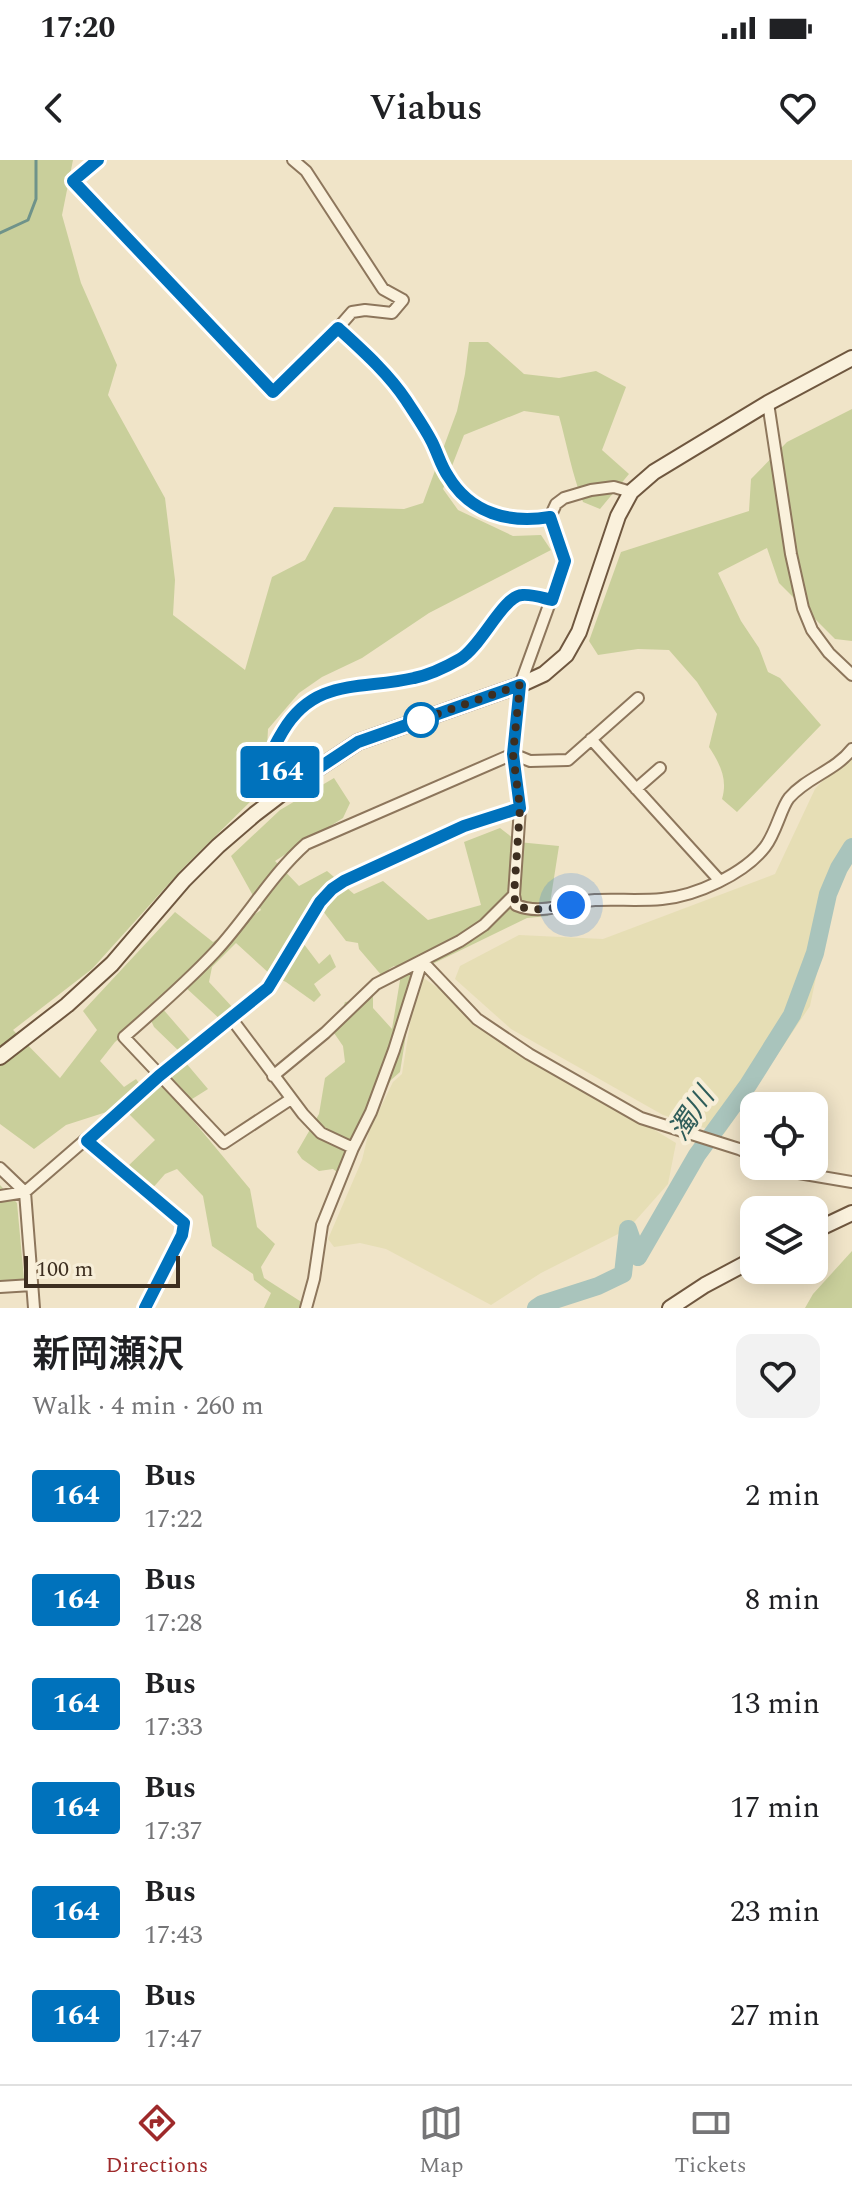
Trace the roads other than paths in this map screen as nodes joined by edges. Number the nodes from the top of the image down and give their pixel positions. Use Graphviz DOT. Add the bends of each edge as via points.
graph roads {
  1 [pos="98,160"];
  2 [pos="293,160"];
  3 [pos="338,328"];
  4 [pos="852,358"];
  5 [pos="768,403"];
  6 [pos="631,492"];
  7 [pos="550,517"];
  8 [pos="552,600"];
  9 [pos="852,675"];
  10 [pos="520,685"];
  11 [pos="638,698"];
  12 [pos="591,739"];
  13 [pos="852,749"];
  14 [pos="513,754"];
  15 [pos="660,768"];
  16 [pos="293,785"];
  17 [pos="636,789"];
  18 [pos="520,808"];
  19 [pos="720,881"];
  20 [pos="514,895"];
  21 [pos="422,961"];
  22 [pos="231,1018"];
  23 [pos="0,1057"];
  24 [pos="159,1076"];
  25 [pos="273,1076"];
  26 [pos="291,1099"];
  27 [pos="87,1141"];
  28 [pos="353,1148"];
  29 [pos="740,1149"];
  30 [pos="0,1168"];
  31 [pos="828,1178"];
  32 [pos="852,1182"];
  33 [pos="25,1192"];
  34 [pos="0,1196"];
  35 [pos="852,1213"];
  36 [pos="828,1224"];
  37 [pos="740,1266"];
  38 [pos="32,1285"];
  39 [pos="0,1287"];
  40 [pos="34,1308"];
  41 [pos="145,1308"];
  42 [pos="306,1308"];
  43 [pos="670,1308"];
  1 -- 3 [label="street" via="73,181 273,392"];
  2 -- 3 [label="street" via="306,171 383,289 403,300 392,313 352,312"];
  3 -- 7 [label="street" via="404,397 453,485 469,501 482,511 511,519"];
  4 -- 5 [label="street"];
  5 -- 6 [label="street" via="654,472"];
  5 -- 9 [label="street" via="803,608 812,630"];
  6 -- 7 [label="street" via="614,487 564,498"];
  6 -- 10 [label="street" via="566,655"];
  7 -- 8 [label="street" via="565,561"];
  8 -- 10 [label="street"];
  8 -- 16 [label="street" via="515,596 476,646 437,669 414,678 349,686 312,699 289,722 272,751 273,765"];
  10 -- 14 [label="street"];
  10 -- 16 [label="street" via="358,742"];
  11 -- 12 [label="street"];
  12 -- 14 [label="street" via="568,760 530,761"];
  12 -- 17 [label="street"];
  13 -- 19 [label="street" via="787,800 765,848"];
  14 -- 18 [label="street"];
  14 -- 24 [label="street" via="306,844 288,860 215,952 124,1037"];
  15 -- 17 [label="street"];
  16 -- 23 [label="street" via="210,855 112,964"];
  17 -- 19 [label="street"];
  18 -- 20 [label="street"];
  18 -- 22 [label="street" via="464,826 332,889 268,988"];
  19 -- 20 [label="street" via="664,899 592,900 549,909 523,908 516,905"];
  20 -- 21 [label="street" via="484,925"];
  21 -- 25 [label="street" via="376,984"];
  21 -- 28 [label="street" via="394,1050"];
  21 -- 29 [label="street" via="477,1019 502,1037 641,1118"];
  22 -- 24 [label="street"];
  22 -- 25 [label="street"];
  24 -- 26 [label="street" via="224,1143"];
  24 -- 27 [label="street"];
  25 -- 26 [label="street"];
  26 -- 28 [label="street" via="321,1133"];
  27 -- 33 [label="street"];
  27 -- 41 [label="street" via="184,1223"];
  28 -- 42 [label="street" via="322,1225"];
  30 -- 33 [label="street"];
  31 -- 32 [label="street"];
  33 -- 34 [label="street"];
  33 -- 38 [label="street"];
  35 -- 36 [label="street"];
  37 -- 43 [label="street"];
  38 -- 39 [label="street"];
  38 -- 40 [label="street"];
}
